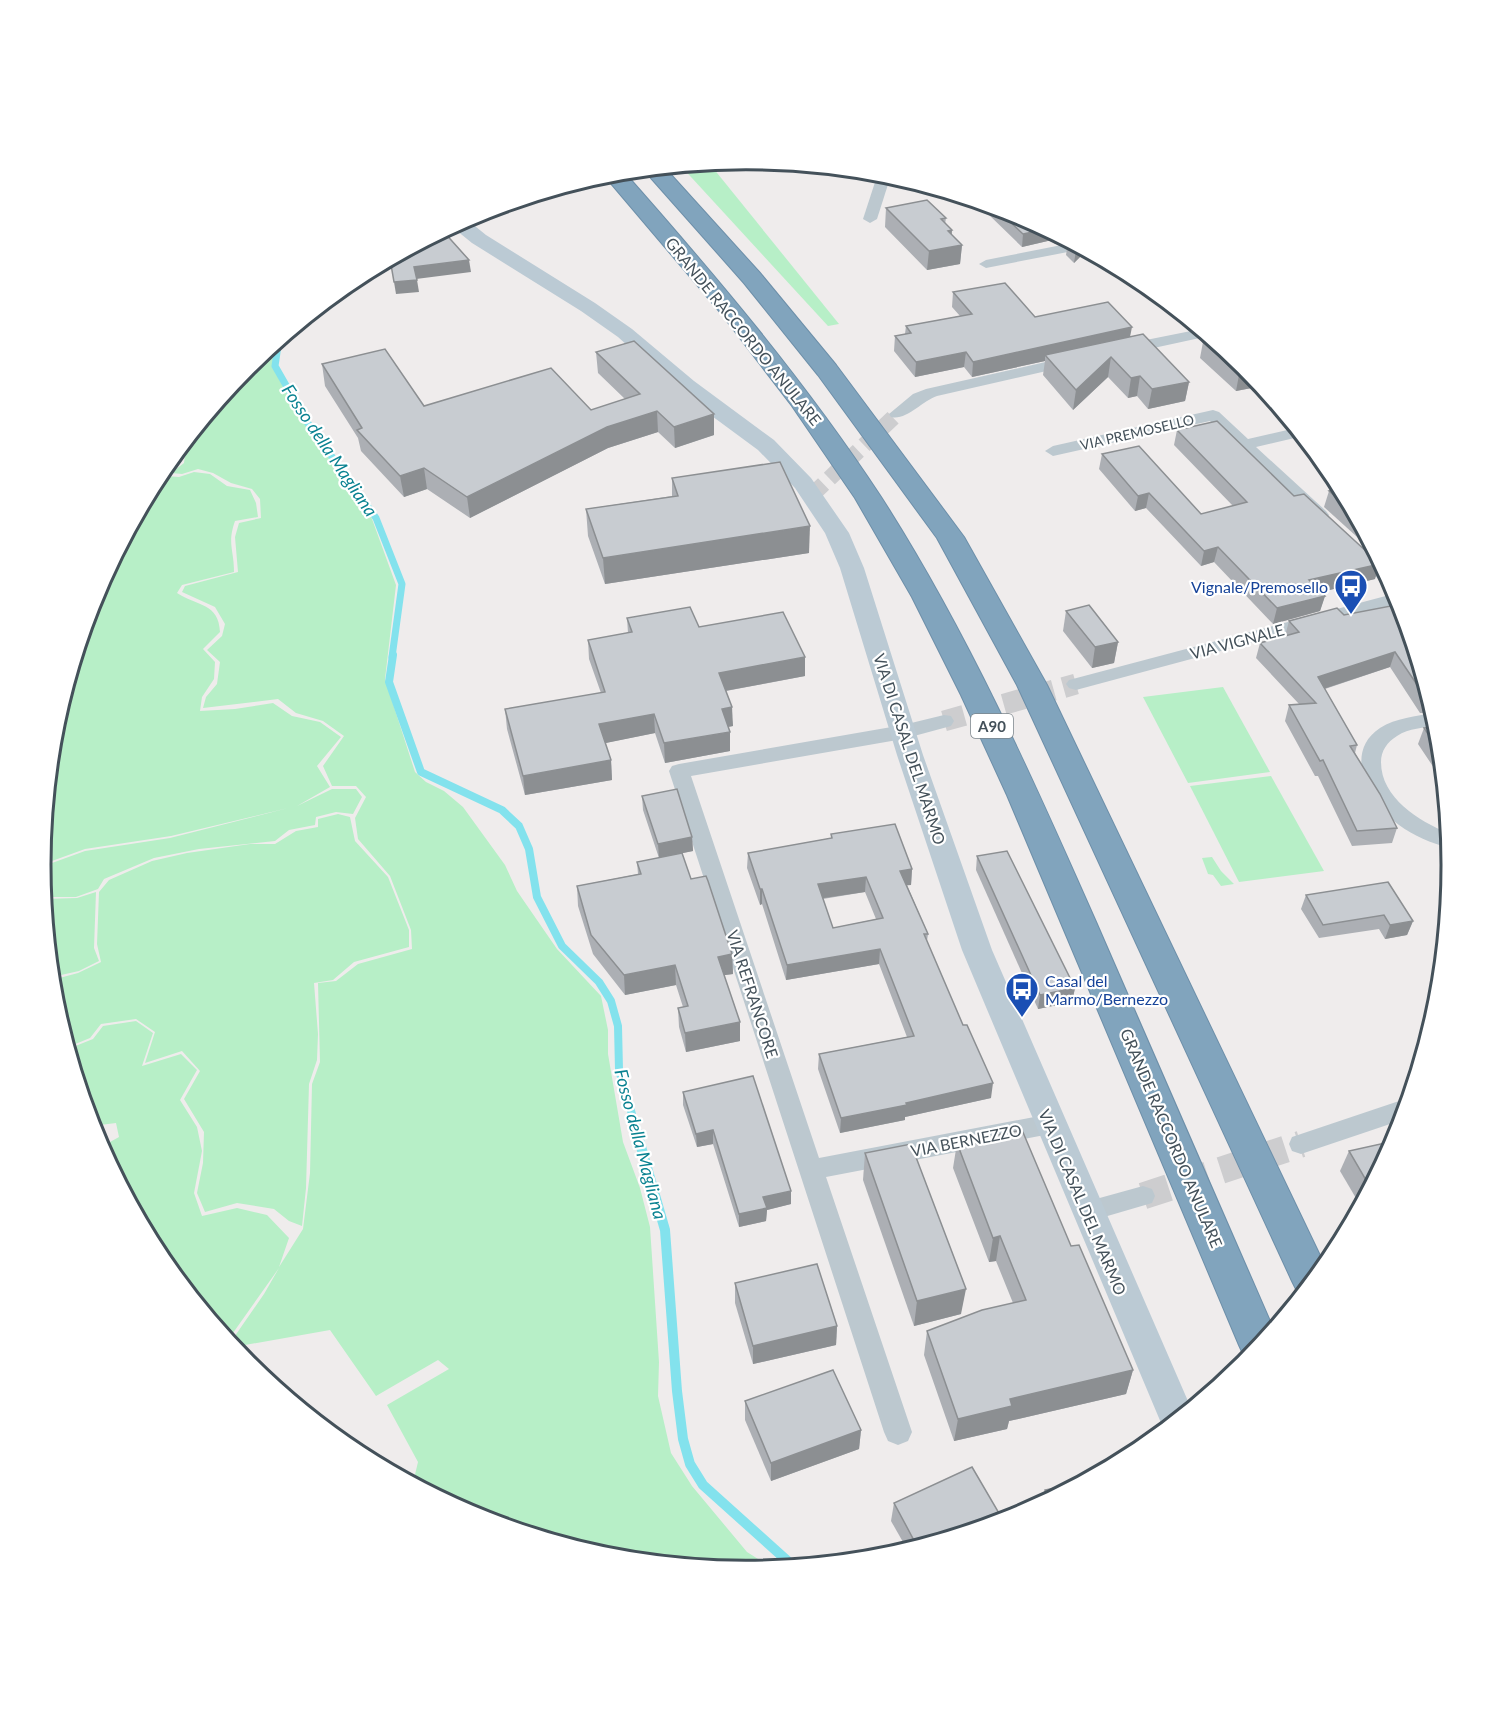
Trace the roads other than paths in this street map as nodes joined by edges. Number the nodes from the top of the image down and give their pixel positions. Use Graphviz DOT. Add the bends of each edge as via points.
graph roads {
  1 [pos="659,175"];
  2 [pos="620,181"];
  3 [pos="882,183"];
  4 [pos="870,219"];
  5 [pos="466,228"];
  6 [pos="1067,248"];
  7 [pos="986,264"];
  8 [pos="1196,335"];
  9 [pos="1113,352"];
  10 [pos="1090,357"];
  11 [pos="897,414"];
  12 [pos="1291,434"];
  13 [pos="1246,444"];
  14 [pos="1053,451"];
  15 [pos="1331,525"];
  16 [pos="1348,541"];
  17 [pos="1372,563"];
  18 [pos="1389,601"];
  19 [pos="1076,684"];
  20 [pos="944,721"];
  21 [pos="1426,721"];
  22 [pos="903,732"];
  23 [pos="1440,837"];
  24 [pos="1395,1112"];
  25 [pos="1050,1124"];
  26 [pos="1301,1144"];
  27 [pos="812,1170"];
  28 [pos="1143,1196"];
  29 [pos="1088,1211"];
  30 [pos="1308,1273"];
  31 [pos="1256,1336"];
  32 [pos="1174,1412"];
  33 [pos="898,1432"];
  1 -- 30 [label="highway" via="752,278 827,370 950,537 1032,685"];
  2 -- 31 [label="highway, GRANDE RACCORDO ANULARE / A90" via="699,270 786,378 868,498 936,614 1023,794"];
  3 -- 4 [label="street"];
  5 -- 22 [label="main road, VIA DI CASAL DEL MARMO" via="625,333 694,393 766,445 791,470 841,540"];
  6 -- 7 [label="street"];
  8 -- 9 [label="street"];
  10 -- 11 [label="street" via="932,392"];
  12 -- 13 [label="street"];
  13 -- 14 [label="street, VIA PREMOSELLO" via="1213,415"];
  13 -- 15 [label="street, VIA PREMOSELLO"];
  16 -- 17 [label="street"];
  18 -- 19 [label="street, VIA VIGNALE"];
  20 -- 22 [label="street"];
  21 -- 23 [label="street" via="1388,732 1376,744 1371,763 1375,784 1391,807 1419,828"];
  22 -- 25 [label="main road, VIA DI CASAL DEL MARMO" via="977,950"];
  22 -- 27 [label="street, VIA REFRANCORE" via="679,771"];
  24 -- 26 [label="street"];
  25 -- 27 [label="street, VIA BERNEZZO"];
  25 -- 29 [label="main road, VIA DI CASAL DEL MARMO"];
  27 -- 33 [label="street, VIA REFRANCORE"];
  28 -- 29 [label="street"];
  29 -- 32 [label="main road, VIA DI CASAL DEL MARMO"];
}
